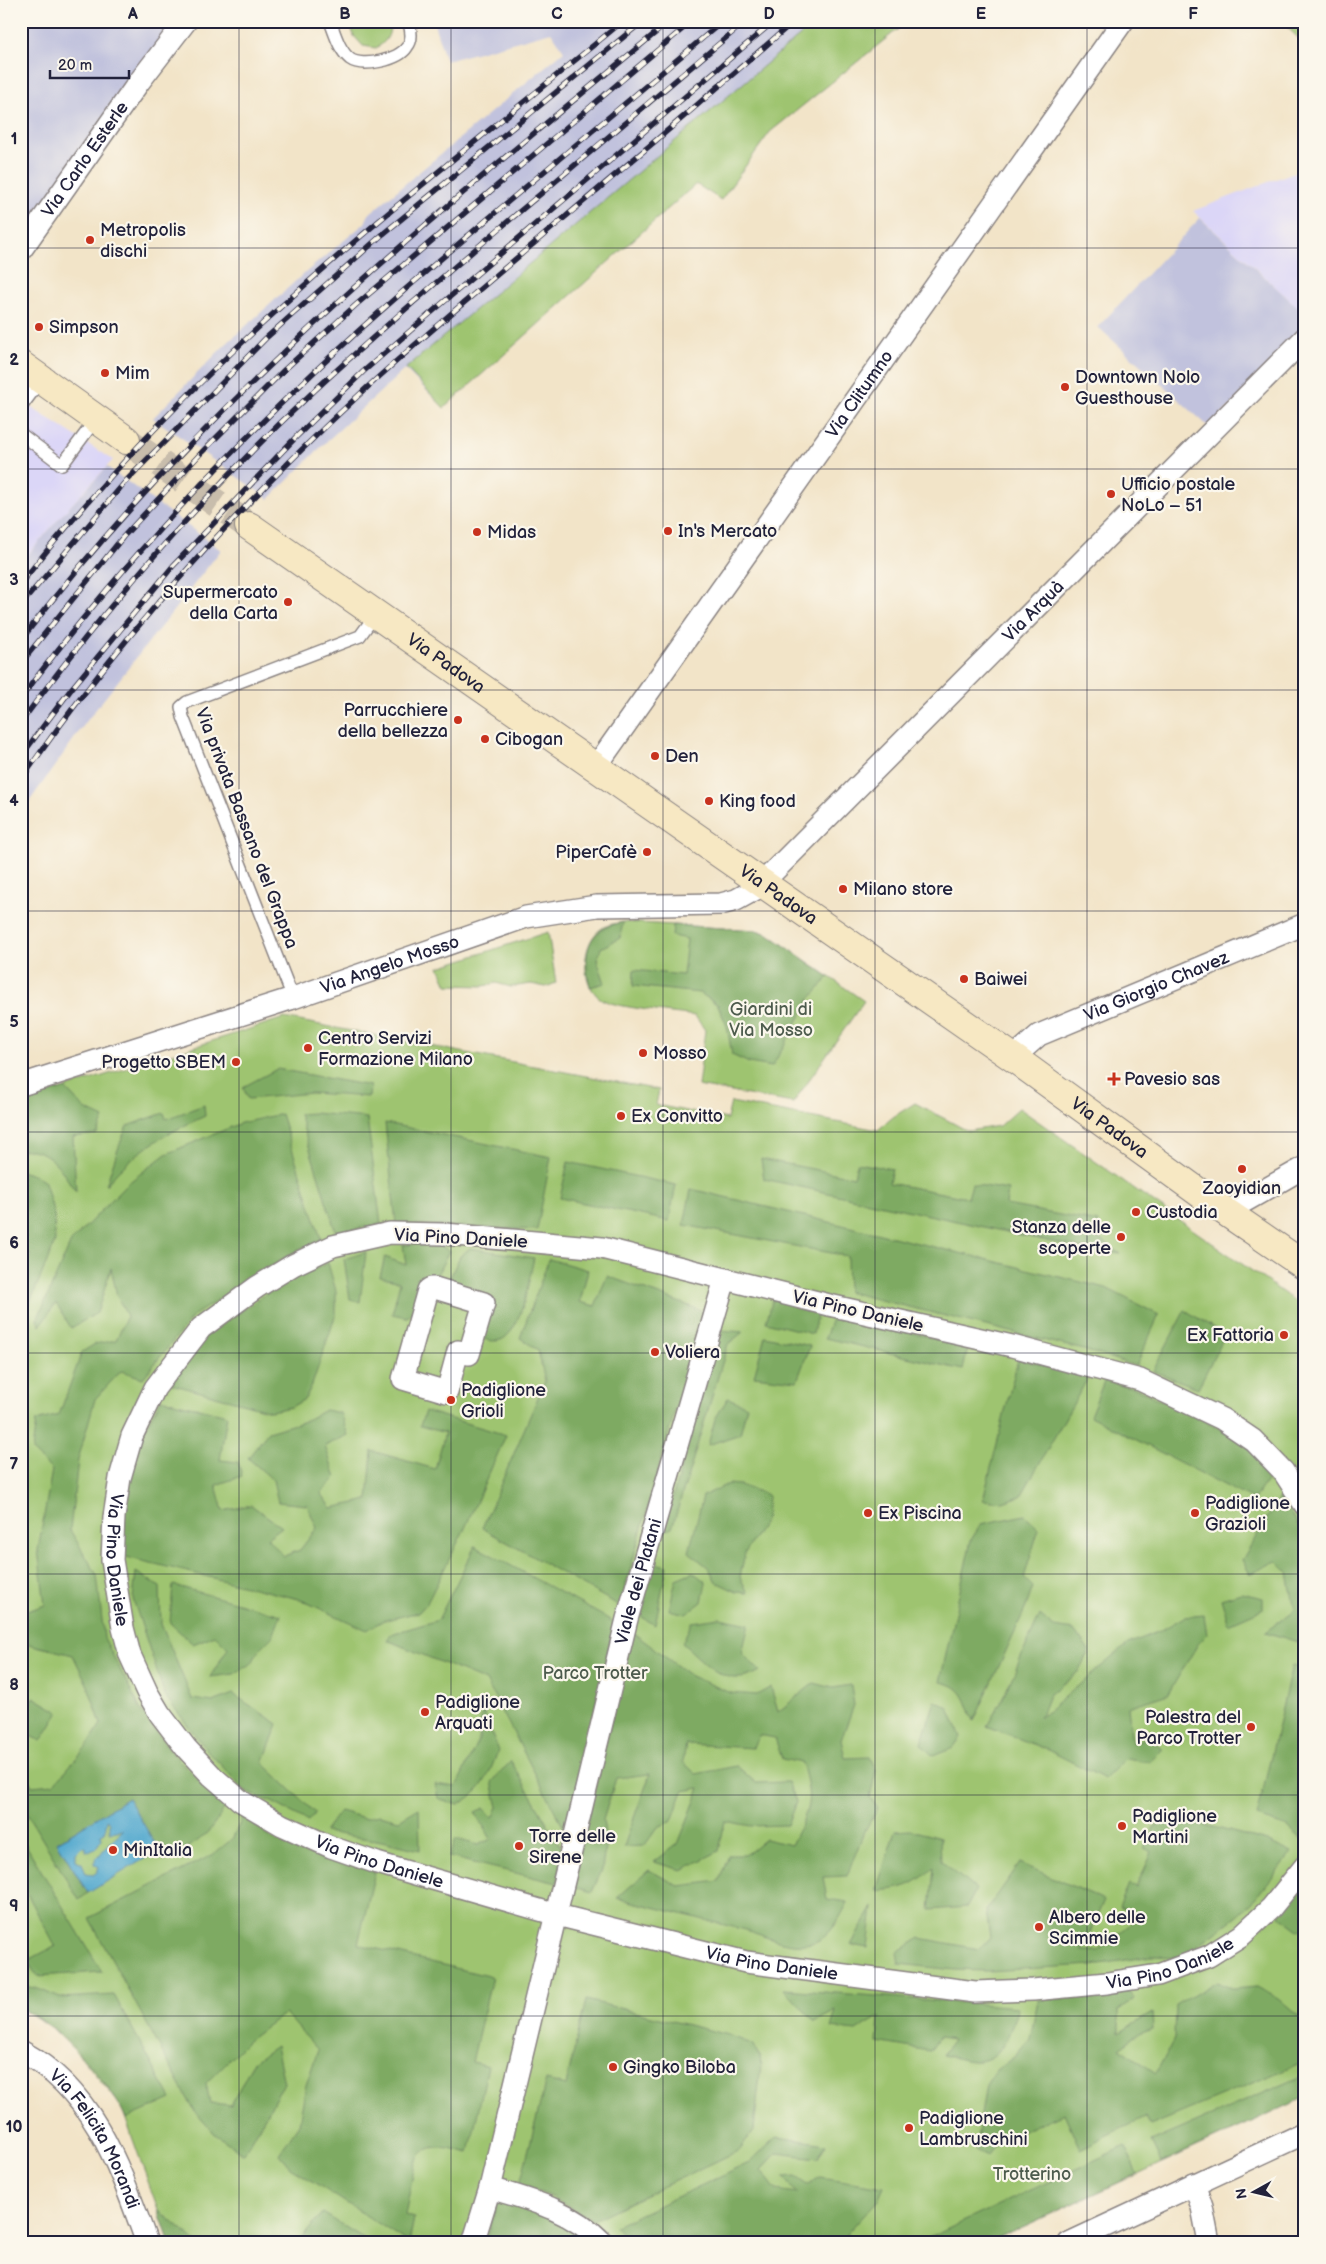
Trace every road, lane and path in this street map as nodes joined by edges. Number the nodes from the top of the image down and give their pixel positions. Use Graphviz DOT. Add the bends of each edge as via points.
graph roads {
  1 [pos="186,21"];
  2 [pos="330,21"];
  3 [pos="408,21"];
  4 [pos="1123,21"];
  5 [pos="21,250"];
  6 [pos="1305,338"];
  7 [pos="32,372"];
  8 [pos="21,407"];
  9 [pos="96,419"];
  10 [pos="21,434"];
  11 [pos="126,440"];
  12 [pos="249,526"];
  13 [pos="376,614"];
  14 [pos="595,768"];
  15 [pos="761,884"];
  16 [pos="1305,924"];
  17 [pos="293,998"];
  18 [pos="1016,1059"];
  19 [pos="21,1085"];
  20 [pos="1305,1167"];
  21 [pos="1226,1212"];
  22 [pos="1305,1266"];
  23 [pos="725,1279"];
  24 [pos="428,1294"];
  25 [pos="1305,1505"];
  26 [pos="1305,1866"];
  27 [pos="557,1915"];
  28 [pos="21,2051"];
  29 [pos="1305,2133"];
  30 [pos="1194,2184"];
  31 [pos="490,2188"];
  32 [pos="147,2243"];
  33 [pos="473,2243"];
  34 [pos="603,2243"];
  35 [pos="1068,2243"];
  36 [pos="1209,2243"];
  1 -- 5 [label="street, Via Carlo Esterle"];
  2 -- 3 [label="lane" via="344,52 354,62 365,64 406,50 411,32"];
  4 -- 14 [label="street, Via Clitumno"];
  6 -- 15 [label="street, Via Arquà"];
  7 -- 8 [label="lane"];
  7 -- 9 [label="street"];
  9 -- 10 [label="lane" via="62,464"];
  9 -- 11 [label="street"];
  12 -- 13 [label="street, Via Padova"];
  13 -- 14 [label="street, Via Padova"];
  13 -- 17 [label="lane, Via privata Bassano del Grappa" via="360,636 187,702 181,708"];
  14 -- 15 [label="street, Via Padova"];
  15 -- 17 [label="street, Via Angelo Mosso" via="746,896 721,904 619,904 526,917"];
  15 -- 18 [label="street, Via Padova"];
  16 -- 18 [label="street, Via Giorgio Chavez" via="1039,1035 1023,1048"];
  17 -- 19 [label="street, Via Angelo Mosso"];
  18 -- 21 [label="street, Via Padova"];
  20 -- 21 [label="street"];
  21 -- 22 [label="street, Via Padova"];
  23 -- 25 [label="street, Via Pino Daniele" via="1012,1346 1140,1380 1222,1420 1252,1440 1283,1471"];
  23 -- 27 [label="street, Viale dei Platani" via="627,1619"];
  23 -- 27 [label="street, Via Pino Daniele" via="602,1248 535,1241 390,1233 332,1246 264,1282 202,1328 155,1388 132,1436 120,1478 112,1560 130,1655 160,1714 212,1776 241,1801 282,1825 331,1847"];
  24 -- 24 [label="street" via="428,1290 435,1288 484,1303 469,1354 458,1351 447,1392 403,1379"];
  26 -- 27 [label="street, Via Pino Daniele" via="1272,1908 1242,1935 1208,1956 1158,1975 1033,1990 975,1992 746,1962"];
  27 -- 31 [label="street, Viale dei Platani"];
  28 -- 32 [label="street, Via Felicita Morandi" via="62,2080 91,2116 118,2168"];
  29 -- 30 [label="street"];
  30 -- 35 [label="street"];
  30 -- 36 [label="street"];
  31 -- 33 [label="street, Viale dei Platani"];
  31 -- 34 [label="street" via="543,2203 590,2229"];
}
